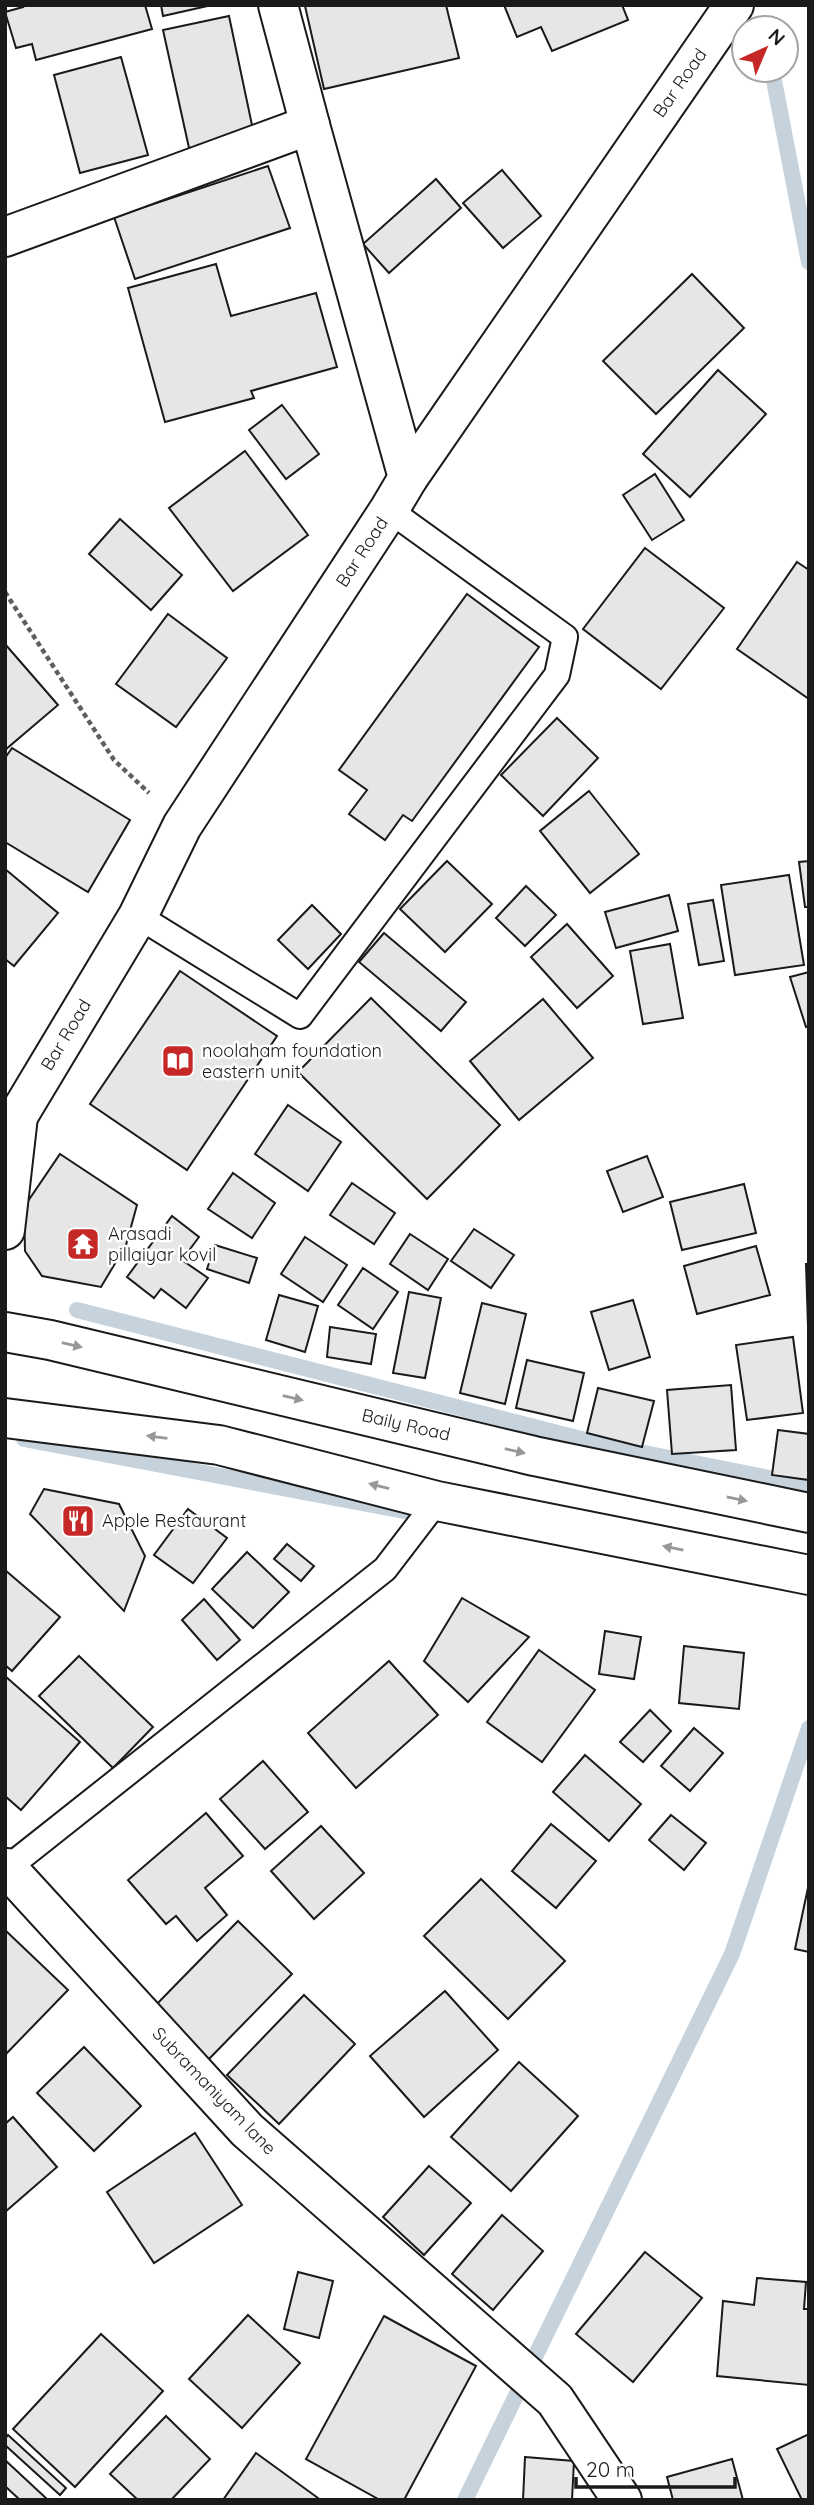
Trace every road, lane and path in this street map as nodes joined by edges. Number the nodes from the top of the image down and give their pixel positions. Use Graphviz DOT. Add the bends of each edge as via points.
graph roads {
  1 [pos="278,5"];
  2 [pos="734,5"];
  3 [pos="310,125"];
  4 [pos="5,237"];
  5 [pos="398,494"];
  6 [pos="5,592"];
  7 [pos="182,826"];
  8 [pos="138,916"];
  9 [pos="12,1122"];
  10 [pos="5,1230"];
  11 [pos="5,1332"];
  12 [pos="5,1418"];
  13 [pos="437,1501"];
  14 [pos="809,1513"];
  15 [pos="809,1575"];
  16 [pos="6,1869"];
  17 [pos="622,2500"];
  1 -- 3 [label="main road"];
  2 -- 5 [label="main road, Bar Road"];
  3 -- 4 [label="main road"];
  3 -- 5 [label="main road"];
  5 -- 7 [label="main road, Bar Road"];
  5 -- 8 [label="lane" via="565,637 557,675 300,1016"];
  6 -- 7 [label="path" via="114,760"];
  7 -- 8 [label="main road, Bar Road"];
  8 -- 9 [label="main road, Bar Road"];
  9 -- 10 [label="main road, Bar Road"];
  11 -- 14 [label="main road, Baily Road, one-way" via="534,1456"];
  13 -- 12 [label="main road, one-way" via="219,1445"];
  15 -- 13 [label="main road, one-way"];
  13 -- 16 [label="lane" via="385,1569"];
  16 -- 17 [label="main road, Subramaniyam lane" via="247,2130 555,2400"];
}
